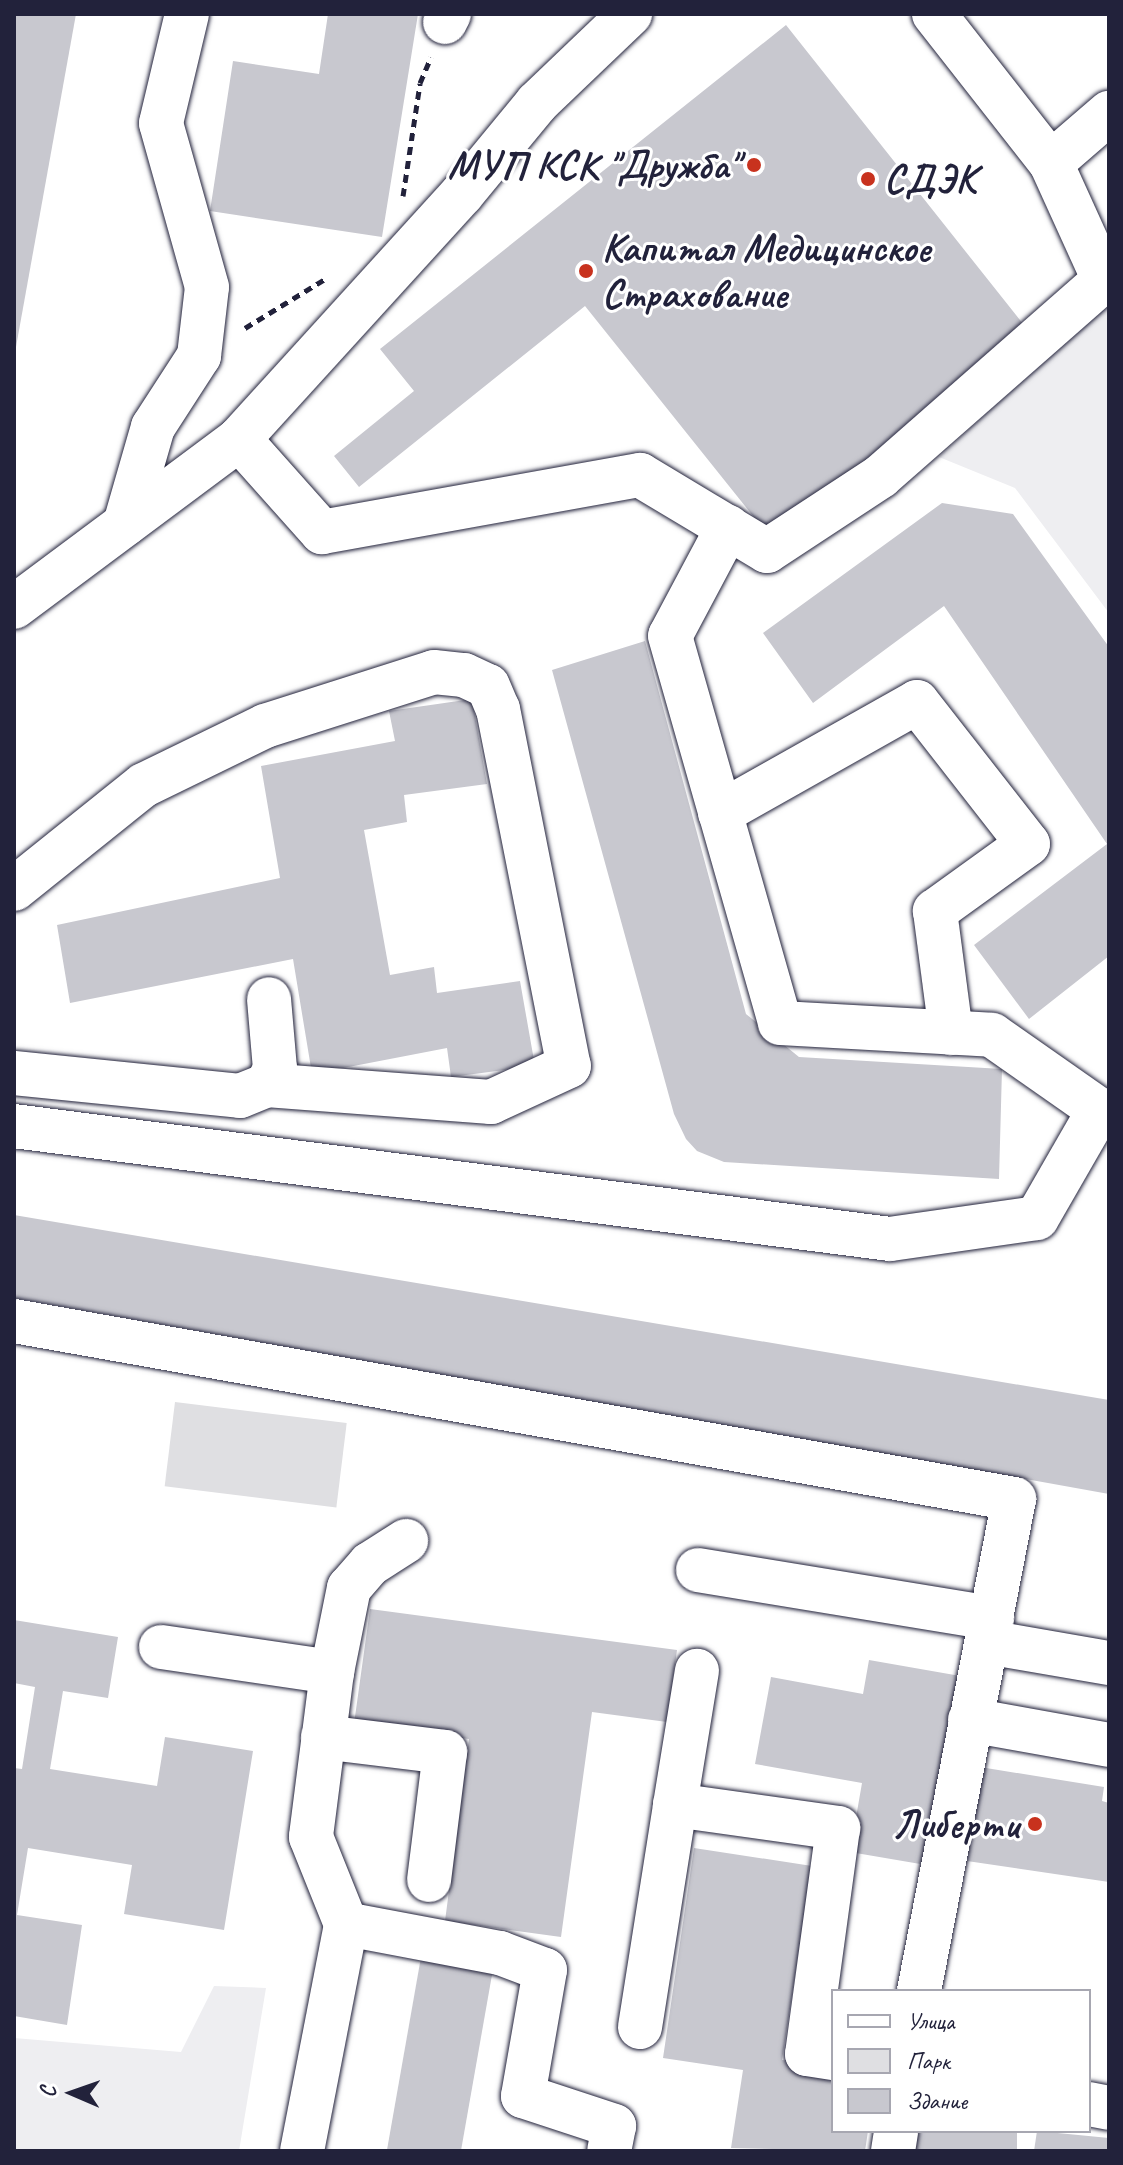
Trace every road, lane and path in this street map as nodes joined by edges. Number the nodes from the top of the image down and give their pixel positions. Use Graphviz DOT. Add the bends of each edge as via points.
graph roads {
  1 [pos="187,14"];
  2 [pos="630,14"];
  3 [pos="934,14"];
  4 [pos="447,18"];
  5 [pos="1109,113"];
  6 [pos="1051,163"];
  7 [pos="400,212"];
  8 [pos="330,275"];
  9 [pos="199,356"];
  10 [pos="239,439"];
  11 [pos="125,524"];
  12 [pos="728,527"];
  13 [pos="14,607"];
  14 [pos="720,813"];
  15 [pos="14,889"];
  16 [pos="269,999"];
  17 [pos="951,1033"];
  18 [pos="14,1073"];
  19 [pos="267,1085"];
  20 [pos="1104,1113"];
  21 [pos="14,1126"];
  22 [pos="14,1321"];
  23 [pos="406,1541"];
  24 [pos="698,1570"];
  25 [pos="989,1630"];
  26 [pos="161,1647"];
  27 [pos="1109,1663"];
  28 [pos="697,1671"];
  29 [pos="332,1672"];
  30 [pos="970,1720"];
  31 [pos="323,1737"];
  32 [pos="1109,1745"];
  33 [pos="675,1805"];
  34 [pos="429,1880"];
  35 [pos="346,1924"];
  36 [pos="919,1989"];
  37 [pos="640,2027"];
  38 [pos="831,2058"];
  39 [pos="302,2151"];
  40 [pos="609,2151"];
  1 -- 9 [label="street" via="161,123 207,287"];
  2 -- 10 [label="street" via="537,103 462,194"];
  3 -- 6 [label="street"];
  4 -- 7 [label="path" via="420,83"];
  5 -- 6 [label="street"];
  6 -- 12 [label="street" via="1104,280 881,476 767,551"];
  8 -- 9 [label="path"];
  9 -- 11 [label="street" via="153,427"];
  10 -- 11 [label="street"];
  10 -- 12 [label="street" via="322,532 640,475"];
  11 -- 13 [label="street"];
  12 -- 14 [label="street" via="670,636"];
  14 -- 17 [label="street" via="780,1023"];
  14 -- 17 [label="street" via="917,702 1028,844 935,911"];
  15 -- 19 [label="street" via="144,785 265,726 434,672 464,675 488,686 498,709 569,1066 491,1102"];
  16 -- 19 [label="street" via="275,1069"];
  17 -- 20 [label="street" via="992,1035"];
  18 -- 19 [label="street" via="240,1096"];
  20 -- 21 [label="street" via="1037,1218 890,1239"];
  22 -- 25 [label="street" via="1014,1499"];
  23 -- 29 [label="street" via="370,1564 349,1588"];
  24 -- 25 [label="street"];
  25 -- 27 [label="street"];
  25 -- 30 [label="street"];
  26 -- 29 [label="street"];
  28 -- 33 [label="street"];
  29 -- 31 [label="street"];
  30 -- 32 [label="street"];
  30 -- 36 [label="street"];
  31 -- 34 [label="street" via="445,1752"];
  31 -- 35 [label="street" via="311,1837"];
  33 -- 37 [label="street"];
  33 -- 38 [label="street" via="838,1828 807,2054"];
  35 -- 39 [label="street"];
  35 -- 40 [label="street" via="500,1953 545,1970 523,2096 614,2126"];
}
